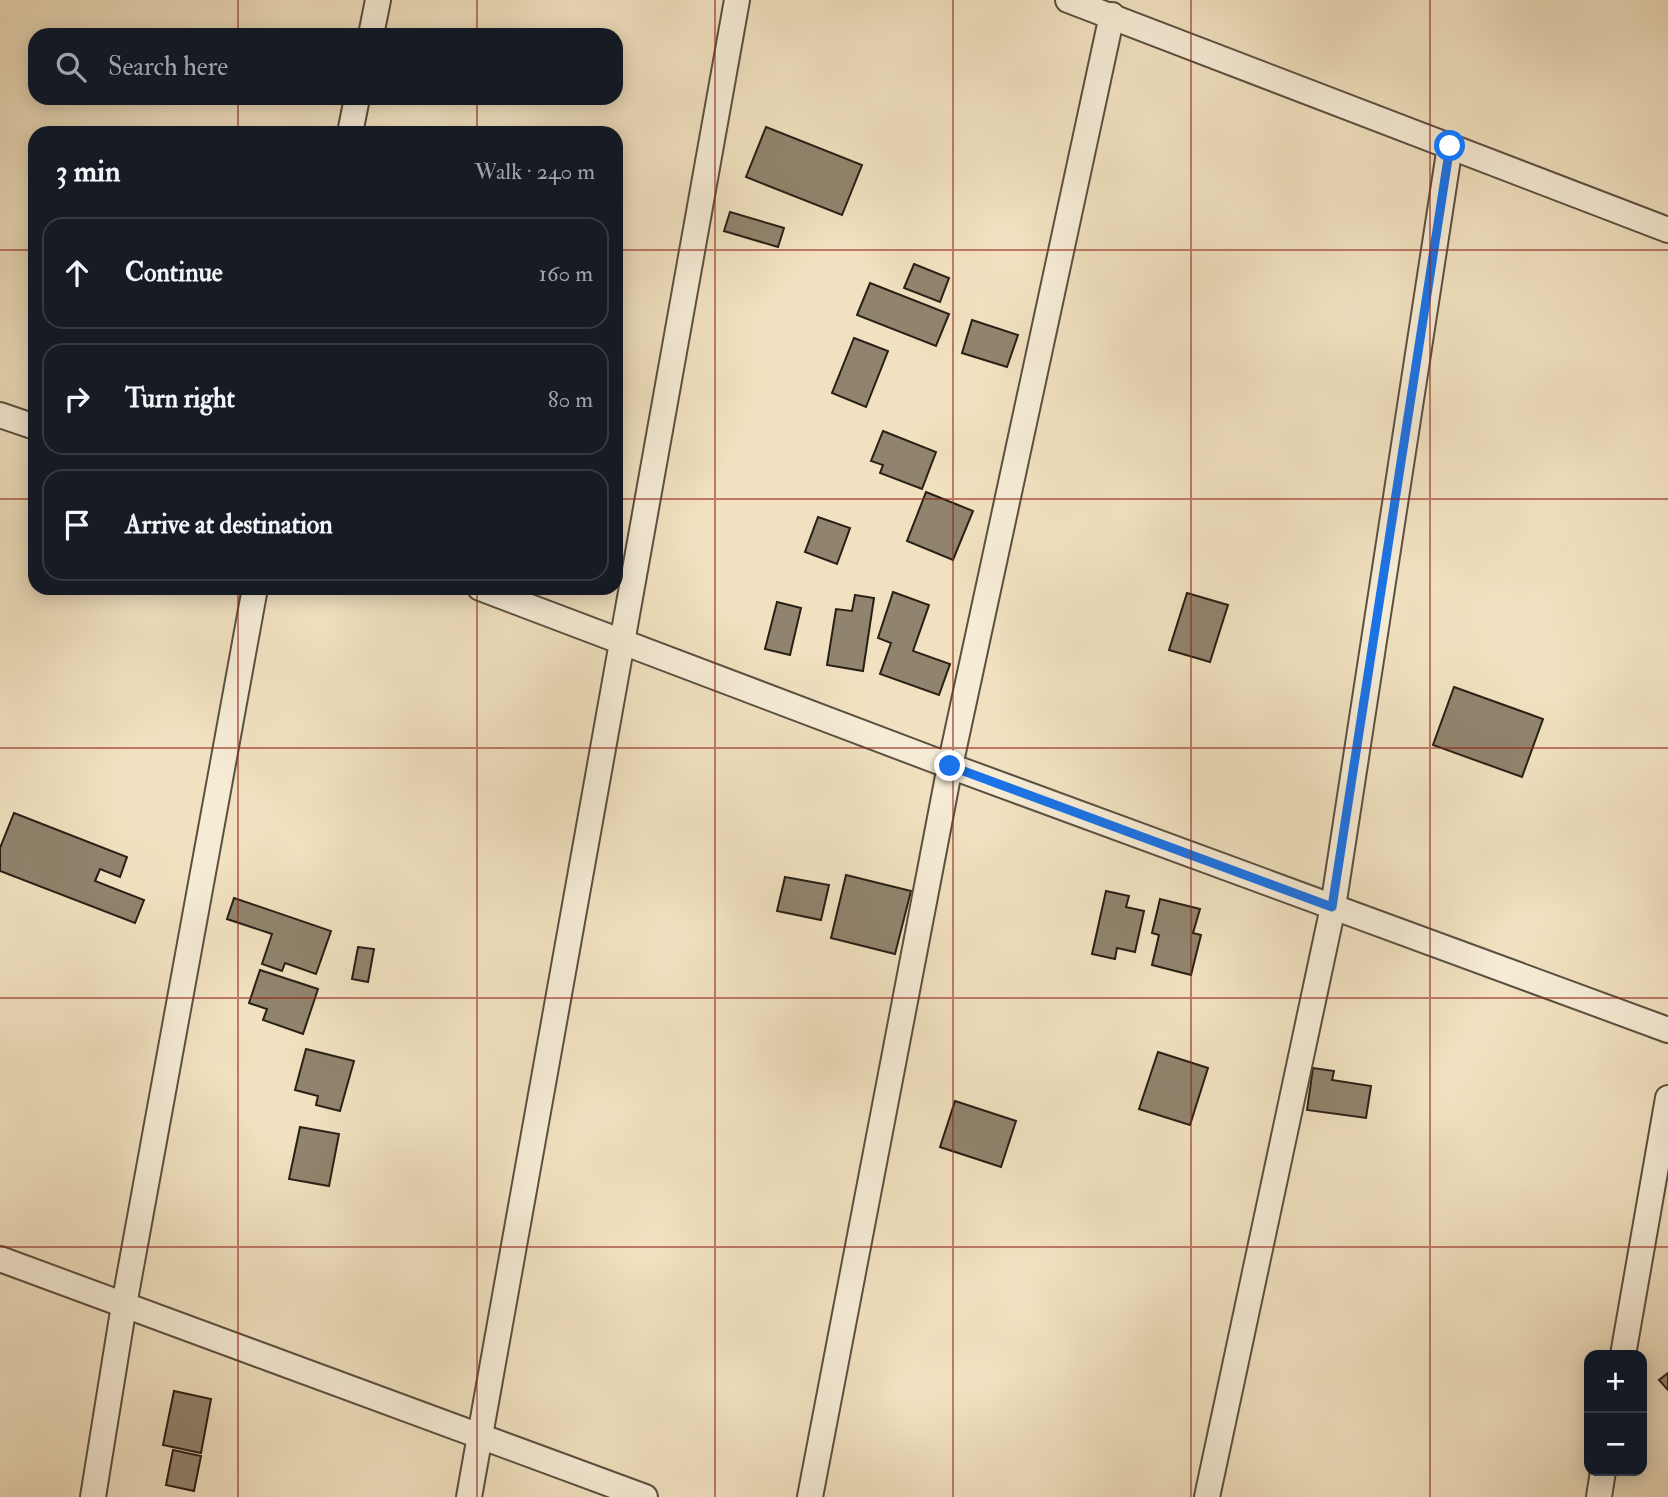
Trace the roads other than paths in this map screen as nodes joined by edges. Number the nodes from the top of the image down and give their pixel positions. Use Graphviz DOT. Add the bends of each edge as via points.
graph roads {
  1 [pos="378,0"];
  2 [pos="737,0"];
  3 [pos="1068,0"];
  4 [pos="1111,15"];
  5 [pos="372,28"];
  6 [pos="356,105"];
  7 [pos="351,126"];
  8 [pos="1450,146"];
  9 [pos="1668,230"];
  10 [pos="0,415"];
  11 [pos="28,425"];
  12 [pos="254,595"];
  13 [pos="498,595"];
  14 [pos="622,642"];
  15 [pos="950,766"];
  16 [pos="1332,907"];
  17 [pos="1668,1030"];
  18 [pos="1668,1098"];
  19 [pos="0,1259"];
  20 [pos="124,1305"];
  21 [pos="1624,1350"];
  22 [pos="480,1436"];
  23 [pos="1602,1476"];
  24 [pos="93,1497"];
  25 [pos="469,1497"];
  26 [pos="645,1497"];
  27 [pos="810,1497"];
  28 [pos="1207,1497"];
  29 [pos="1599,1497"];
  1 -- 5 [label="street"];
  2 -- 14 [label="street"];
  3 -- 4 [label="street"];
  4 -- 8 [label="street"];
  4 -- 15 [label="street"];
  6 -- 7 [label="street"];
  8 -- 9 [label="street"];
  8 -- 16 [label="street"];
  10 -- 11 [label="street"];
  12 -- 20 [label="street"];
  13 -- 14 [label="street"];
  14 -- 15 [label="street"];
  14 -- 22 [label="street"];
  15 -- 16 [label="street"];
  15 -- 27 [label="street"];
  16 -- 17 [label="street"];
  16 -- 28 [label="street"];
  18 -- 21 [label="street"];
  19 -- 20 [label="street"];
  20 -- 22 [label="street"];
  20 -- 24 [label="street"];
  22 -- 25 [label="street"];
  22 -- 26 [label="street"];
  23 -- 29 [label="street"];
}
